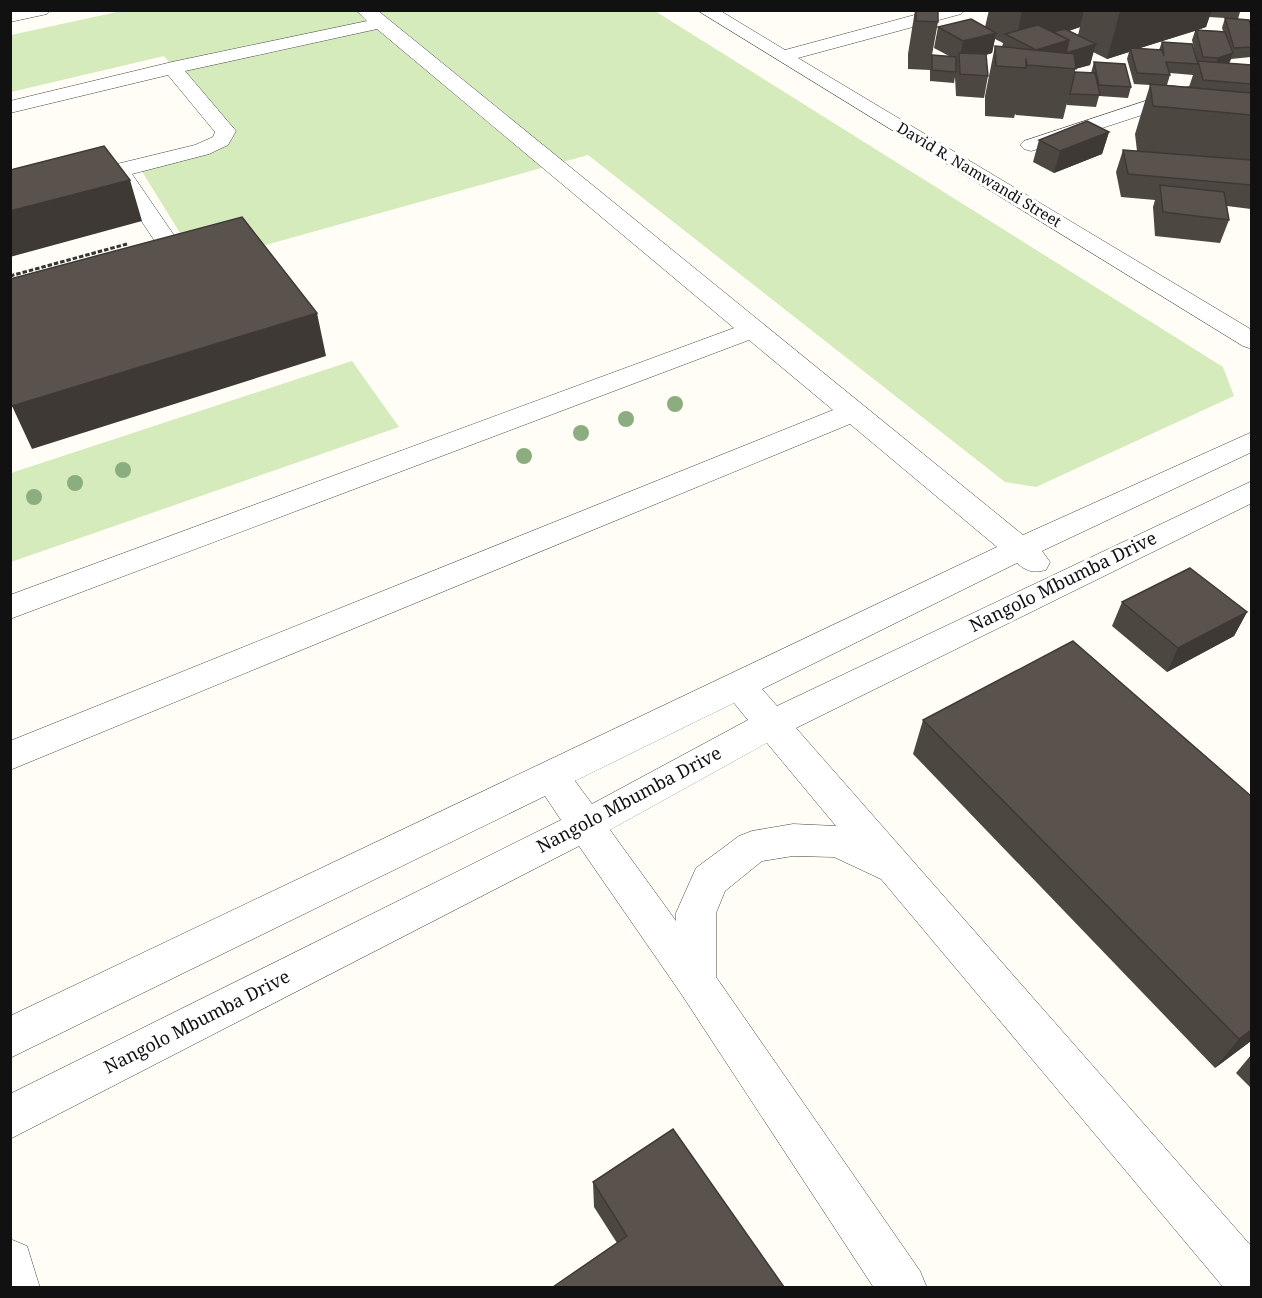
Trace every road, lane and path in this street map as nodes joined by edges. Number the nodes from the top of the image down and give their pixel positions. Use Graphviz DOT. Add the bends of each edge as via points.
graph roads {
  1 [pos="41,10"];
  2 [pos="706,10"];
  3 [pos="954,10"];
  4 [pos="10,17"];
  5 [pos="373,17"];
  6 [pos="784,56"];
  7 [pos="172,68"];
  8 [pos="1251,72"];
  9 [pos="10,107"];
  10 [pos="1031,145"];
  11 [pos="118,169"];
  12 [pos="10,197"];
  13 [pos="166,241"];
  14 [pos="10,276"];
  15 [pos="754,329"];
  16 [pos="1251,341"];
  17 [pos="854,412"];
  18 [pos="1251,441"];
  19 [pos="1251,491"];
  20 [pos="1020,549"];
  21 [pos="1059,584"];
  22 [pos="10,608"];
  23 [pos="739,686"];
  24 [pos="772,724"];
  25 [pos="10,756"];
  26 [pos="552,777"];
  27 [pos="586,825"];
  28 [pos="900,872"];
  29 [pos="696,982"];
  30 [pos="10,1038"];
  31 [pos="10,1117"];
  32 [pos="10,1263"];
  33 [pos="1251,1284"];
  34 [pos="16,1287"];
  35 [pos="903,1287"];
  1 -- 4 [label="street"];
  2 -- 6 [label="street, David R. Namwandi Street"];
  3 -- 6 [label="street"];
  5 -- 7 [label="street"];
  5 -- 15 [label="street"];
  6 -- 16 [label="street, David R. Namwandi Street"];
  7 -- 9 [label="street"];
  7 -- 11 [label="street" via="226,131 221,141 202,150"];
  8 -- 10 [label="street"];
  11 -- 12 [label="street"];
  11 -- 13 [label="street"];
  13 -- 14 [label="path"];
  15 -- 17 [label="street"];
  15 -- 22 [label="street"];
  17 -- 20 [label="street"];
  17 -- 25 [label="street"];
  18 -- 20 [label="street"];
  19 -- 21 [label="street, Nangolo Mbumba Drive"];
  20 -- 21 [label="street"];
  20 -- 23 [label="street"];
  21 -- 24 [label="street, Nangolo Mbumba Drive"];
  23 -- 24 [label="street"];
  23 -- 26 [label="street"];
  24 -- 27 [label="street, Nangolo Mbumba Drive"];
  24 -- 28 [label="street"];
  26 -- 27 [label="street"];
  26 -- 30 [label="street"];
  27 -- 29 [label="street"];
  27 -- 31 [label="street, Nangolo Mbumba Drive"];
  28 -- 29 [label="street" via="836,842 793,840 752,847 710,880 696,913"];
  28 -- 33 [label="street"];
  29 -- 35 [label="street"];
  32 -- 34 [label="street"];
}
